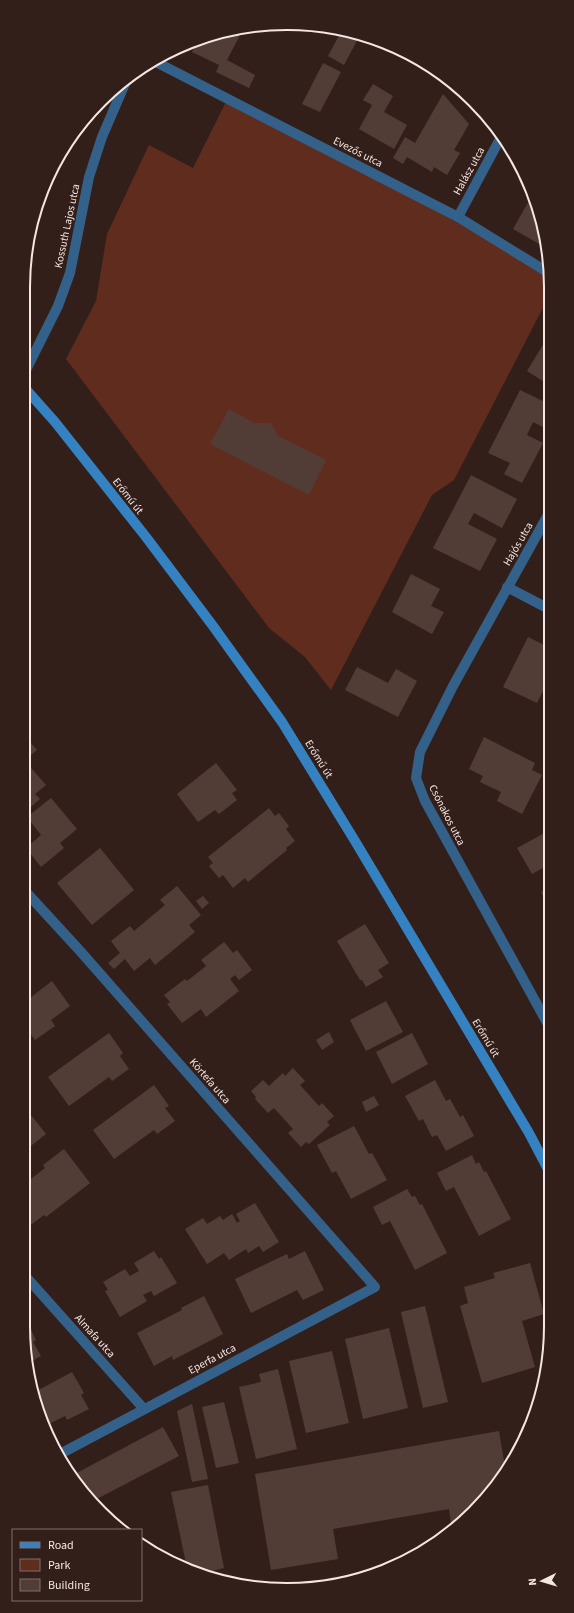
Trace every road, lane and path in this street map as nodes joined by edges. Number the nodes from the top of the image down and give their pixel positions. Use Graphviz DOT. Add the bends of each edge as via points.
graph roads {
  1 [pos="159,64"];
  2 [pos="122,91"];
  3 [pos="499,141"];
  4 [pos="458,217"];
  5 [pos="543,269"];
  6 [pos="30,362"];
  7 [pos="30,393"];
  8 [pos="544,522"];
  9 [pos="507,587"];
  10 [pos="544,606"];
  11 [pos="30,896"];
  12 [pos="544,1017"];
  13 [pos="544,1162"];
  14 [pos="30,1281"];
  15 [pos="375,1287"];
  16 [pos="144,1409"];
  17 [pos="63,1452"];
  1 -- 4 [label="street, Evezős utca"];
  2 -- 6 [label="street, Kossuth Lajos utca" via="102,137 89,177 70,273 58,306"];
  3 -- 4 [label="street, Halász utca"];
  4 -- 5 [label="street, Evezős utca"];
  7 -- 13 [label="street, Erőmű út" via="146,537 282,722 364,854"];
  8 -- 9 [label="street, Hajós utca"];
  9 -- 10 [label="street"];
  9 -- 12 [label="street, Csónakos utca" via="420,752 416,778 425,801"];
  11 -- 15 [label="street, Körtefa utca"];
  14 -- 16 [label="street, Almafa utca"];
  15 -- 16 [label="street, Eperfa utca"];
  16 -- 17 [label="street, Eperfa utca"];
}
